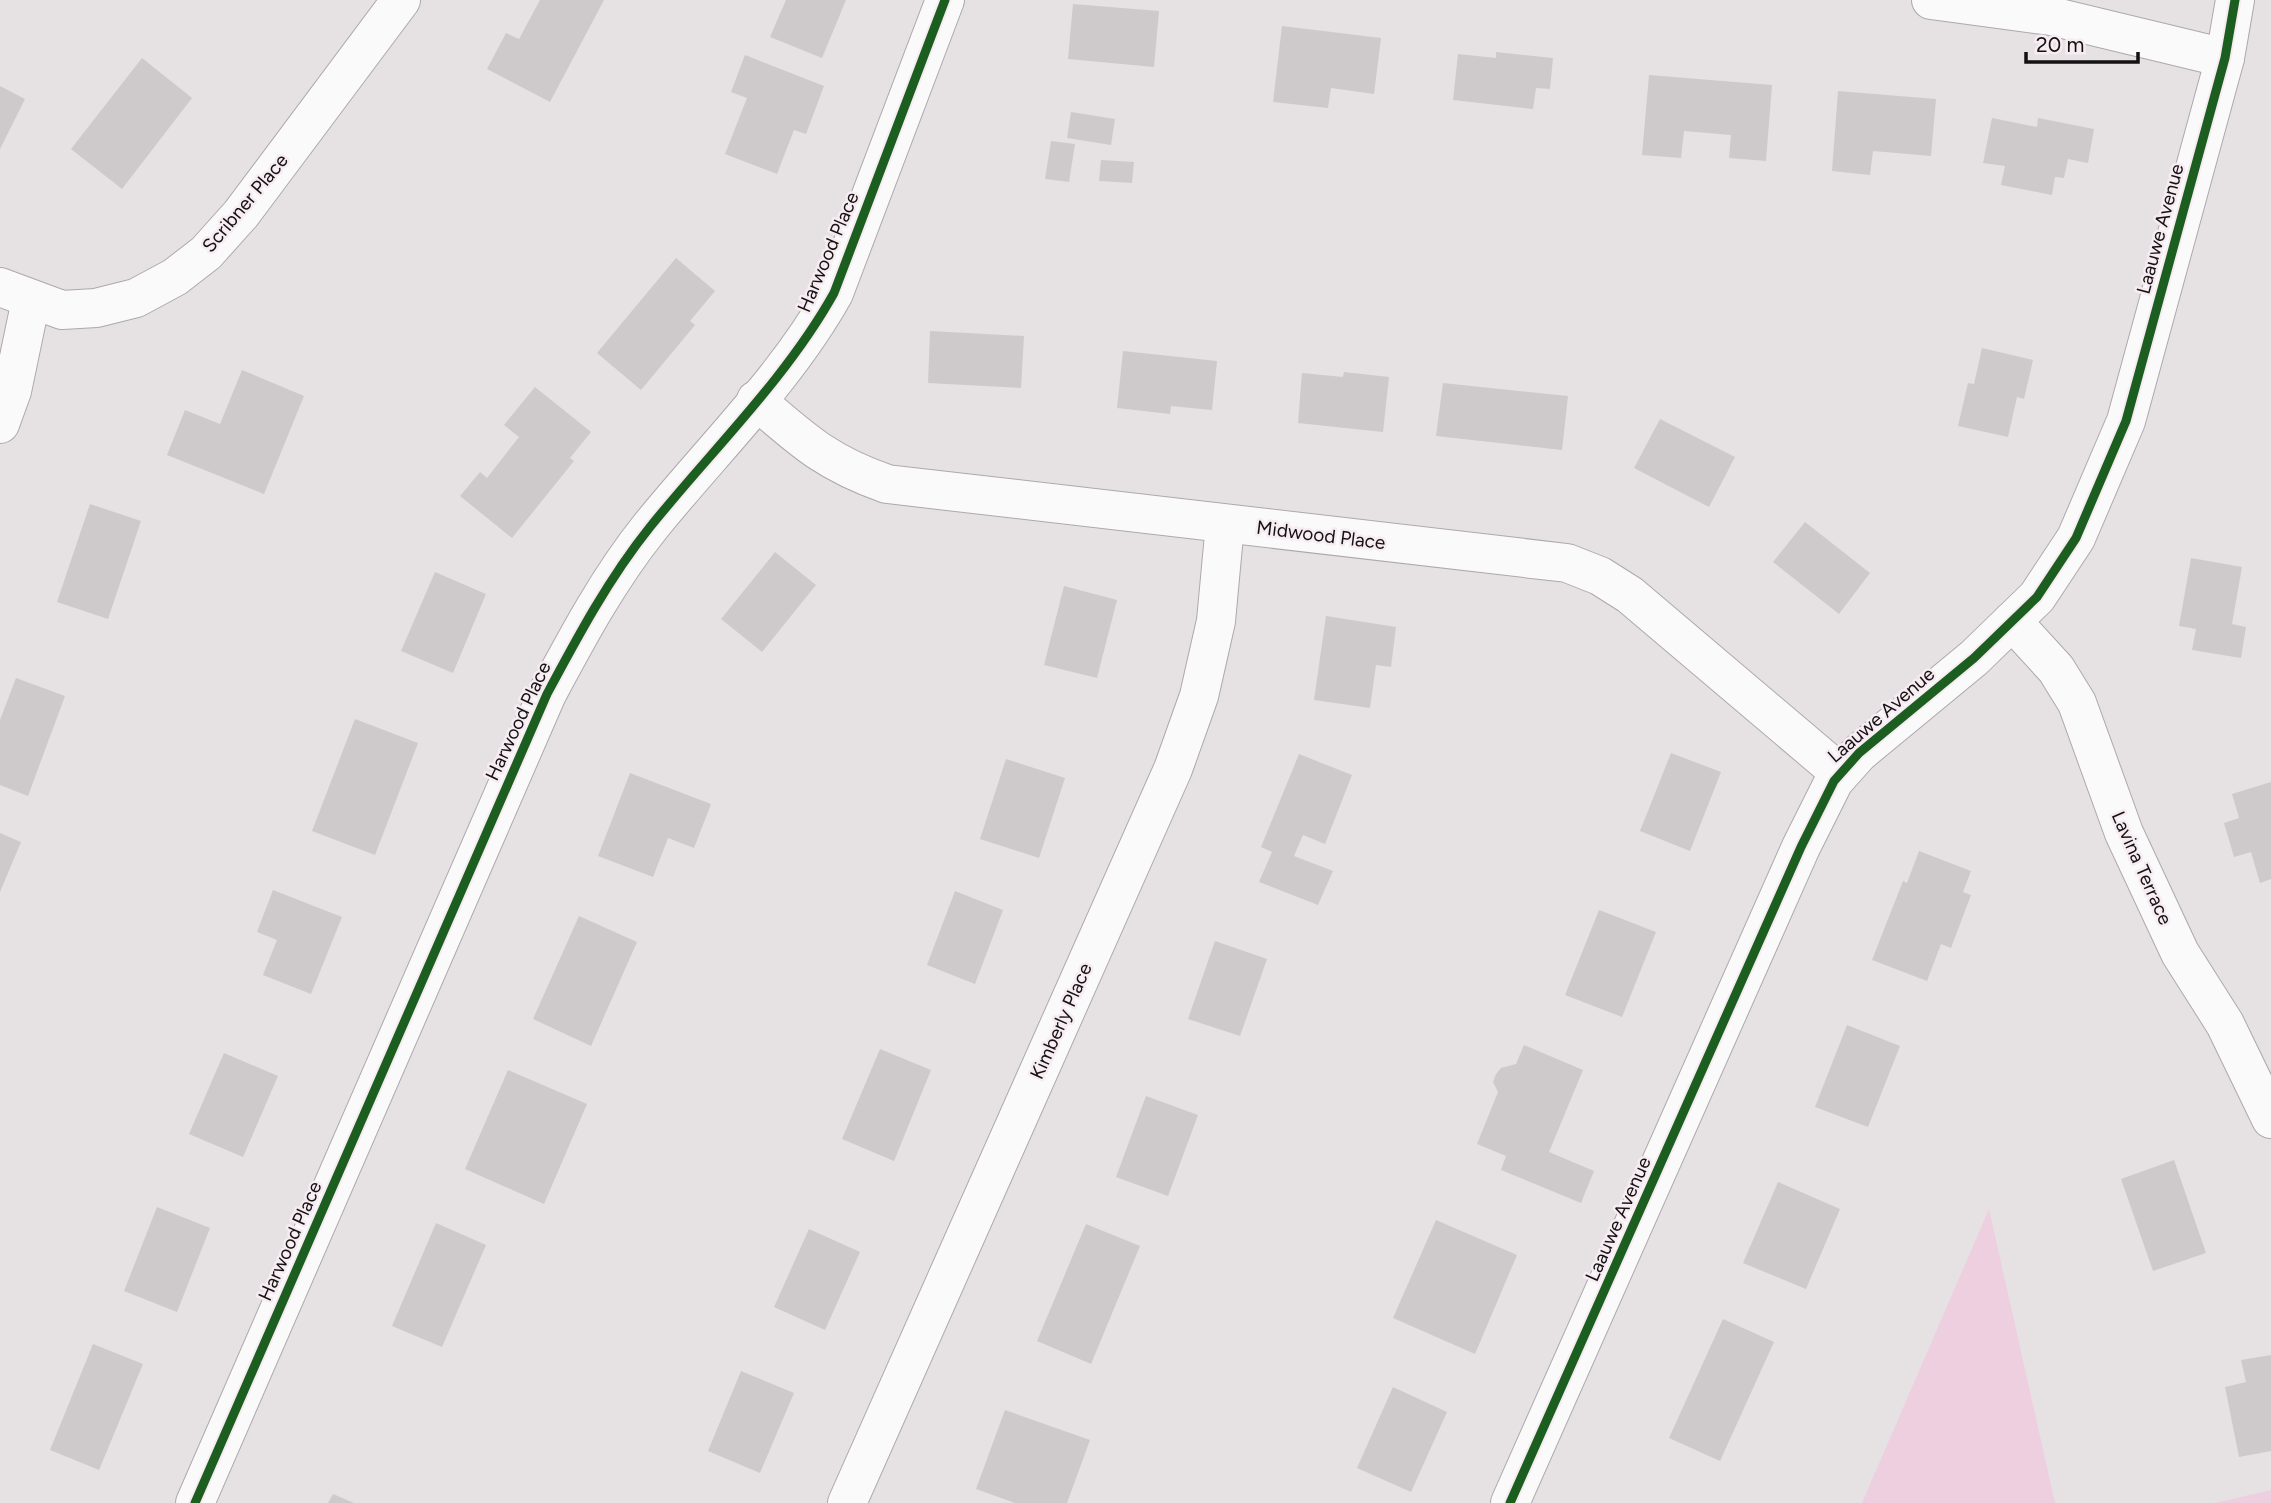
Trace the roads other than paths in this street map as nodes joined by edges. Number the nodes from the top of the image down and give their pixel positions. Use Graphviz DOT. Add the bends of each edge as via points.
graph roads {
  1 [pos="401,0"];
  2 [pos="945,0"];
  3 [pos="1931,0"];
  4 [pos="2235,0"];
  5 [pos="2225,58"];
  6 [pos="16,293"];
  7 [pos="756,400"];
  8 [pos="0,424"];
  9 [pos="1225,524"];
  10 [pos="2012,621"];
  11 [pos="1840,773"];
  12 [pos="2271,1119"];
  13 [pos="195,1503"];
  14 [pos="848,1503"];
  15 [pos="1510,1503"];
  1 -- 6 [label="street, Scribner Place" via="257,192 206,253 176,277 136,298 62,310"];
  2 -- 7 [label="street, Harwood Place" via="834,293 809,337"];
  3 -- 5 [label="street" via="2051,16"];
  4 -- 5 [label="street, Laauwe Avenue"];
  5 -- 10 [label="street, Laauwe Avenue" via="2126,421 2076,538 2036,597"];
  6 -- 8 [label="street, Scribner Place" via="12,391"];
  7 -- 9 [label="street, Midwood Place" via="814,450 848,471 887,484"];
  7 -- 13 [label="street, Harwood Place" via="648,529 593,609 547,694"];
  9 -- 11 [label="street, Midwood Place" via="1567,563 1600,576 1630,594"];
  9 -- 14 [label="street, Kimberly Place" via="1216,621 1199,696 1173,769"];
  10 -- 11 [label="street, Laauwe Avenue"];
  10 -- 12 [label="street, Lavina Terrace" via="2056,669 2077,703 2124,833 2180,953 2225,1024"];
  11 -- 15 [label="street, Laauwe Avenue" via="1801,847"];
}
